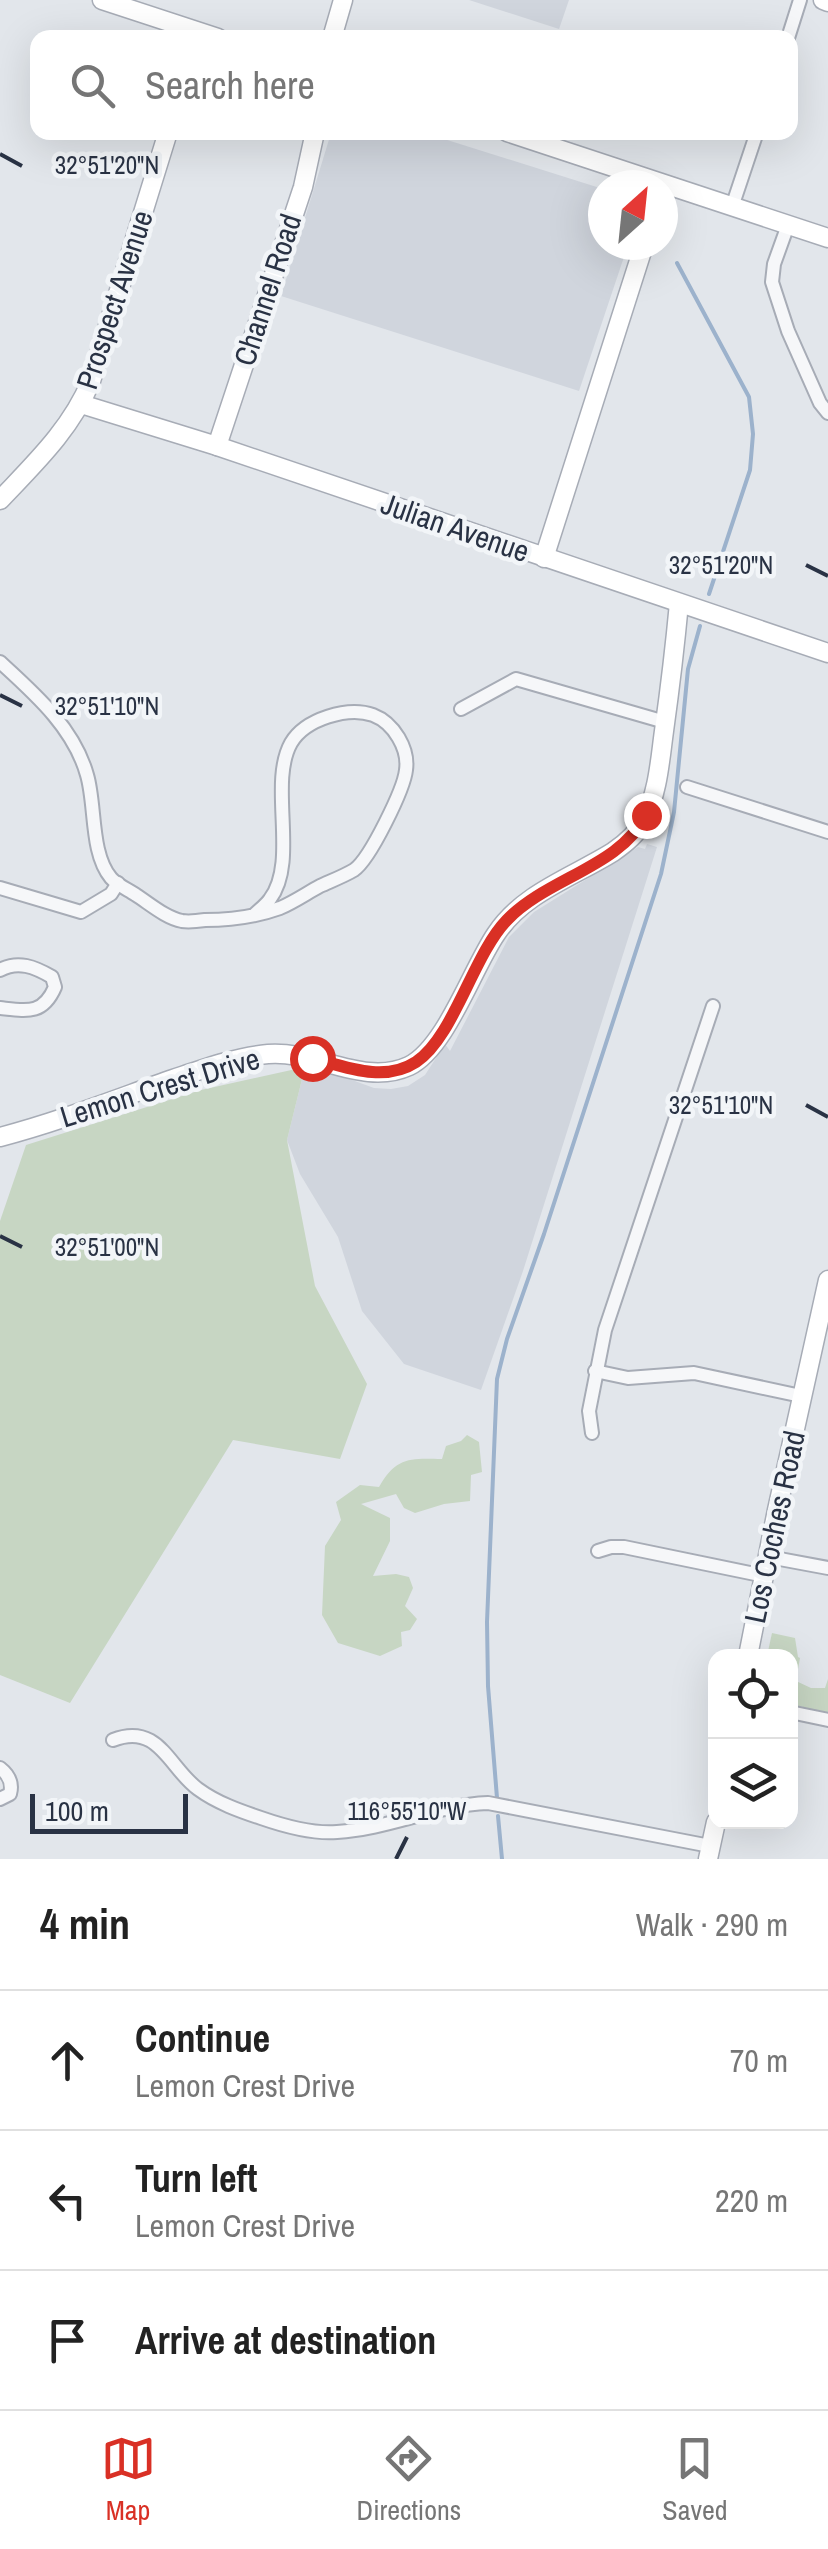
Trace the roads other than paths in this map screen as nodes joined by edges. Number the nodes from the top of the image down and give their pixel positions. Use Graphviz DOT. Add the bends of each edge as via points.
graph roads {
  1 [pos="102,0"];
  2 [pos="343,0"];
  3 [pos="800,0"];
  4 [pos="188,30"];
  5 [pos="334,30"];
  6 [pos="791,30"];
  7 [pos="166,140"];
  8 [pos="313,140"];
  9 [pos="531,140"];
  10 [pos="753,140"];
  11 [pos="619,170"];
  12 [pos="678,190"];
  13 [pos="732,206"];
  14 [pos="788,225"];
  15 [pos="828,238"];
  16 [pos="639,260"];
  17 [pos="81,404"];
  18 [pos="828,413"];
  19 [pos="216,446"];
  20 [pos="0,500"];
  21 [pos="544,558"];
  22 [pos="679,603"];
  23 [pos="828,652"];
  24 [pos="0,662"];
  25 [pos="461,709"];
  26 [pos="665,722"];
  27 [pos="687,786"];
  28 [pos="828,832"];
  29 [pos="118,883"];
  30 [pos="0,888"];
  31 [pos="254,915"];
  32 [pos="0,970"];
  33 [pos="713,1006"];
  34 [pos="0,1008"];
  35 [pos="0,1138"];
  36 [pos="828,1280"];
  37 [pos="595,1372"];
  38 [pos="801,1396"];
  39 [pos="592,1434"];
  40 [pos="598,1551"];
  41 [pos="767,1566"];
  42 [pos="828,1568"];
  43 [pos="749,1649"];
  44 [pos="798,1714"];
  45 [pos="828,1720"];
  46 [pos="112,1740"];
  47 [pos="0,1768"];
  48 [pos="0,1798"];
  49 [pos="709,1853"];
  1 -- 4 [label="street"];
  2 -- 5 [label="street"];
  3 -- 6 [label="street"];
  7 -- 17 [label="street, Prospect Avenue"];
  8 -- 19 [label="street, Channel Road"];
  9 -- 11 [label="street"];
  10 -- 13 [label="street"];
  12 -- 13 [label="street"];
  13 -- 14 [label="street"];
  14 -- 15 [label="street"];
  14 -- 18 [label="street" via="772,282"];
  16 -- 21 [label="street"];
  17 -- 19 [label="street, Julian Avenue"];
  17 -- 20 [label="street, Prospect Avenue"];
  19 -- 21 [label="street, Julian Avenue"];
  21 -- 22 [label="street, Julian Avenue"];
  22 -- 23 [label="street, Julian Avenue"];
  22 -- 26 [label="street, Lemon Crest Drive"];
  24 -- 29 [label="street" via="40,698 72,741 87,774 100,857"];
  25 -- 26 [label="street" via="516,679"];
  26 -- 35 [label="street, Lemon Crest Drive" via="654,790 639,829 505,922 436,1043 415,1063 371,1072 264,1054"];
  27 -- 28 [label="street"];
  29 -- 30 [label="street" via="81,912"];
  29 -- 31 [label="street" via="182,921"];
  31 -- 31 [label="street" via="281,907 369,856 405,780 407,761 388,725 351,712 301,730 291,743 282,784 278,884"];
  32 -- 34 [label="street" via="24,965 52,977 56,986 40,1008"];
  33 -- 37 [label="street"];
  36 -- 38 [label="street, Los Coches Road"];
  37 -- 38 [label="street" via="640,1378 694,1374"];
  37 -- 39 [label="street"];
  38 -- 41 [label="street, Los Coches Road"];
  40 -- 41 [label="street" via="624,1547"];
  41 -- 42 [label="street"];
  41 -- 43 [label="street, Los Coches Road"];
  44 -- 45 [label="street"];
  46 -- 49 [label="street" via="154,1742 210,1798 315,1831 355,1830 488,1803"];
  47 -- 48 [label="street" via="12,1786"];
}
